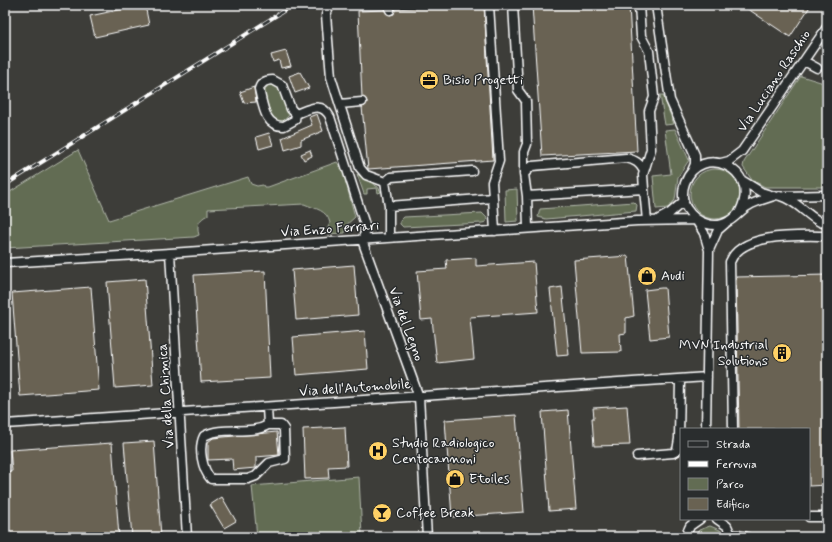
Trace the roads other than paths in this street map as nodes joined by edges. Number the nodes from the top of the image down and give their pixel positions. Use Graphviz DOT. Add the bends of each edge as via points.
graph roads {
  1 [pos="332,5"];
  2 [pos="489,5"];
  3 [pos="513,5"];
  4 [pos="639,5"];
  5 [pos="656,5"];
  6 [pos="827,27"];
  7 [pos="804,61"];
  8 [pos="817,68"];
  9 [pos="362,102"];
  10 [pos="340,104"];
  11 [pos="296,114"];
  12 [pos="692,148"];
  13 [pos="742,151"];
  14 [pos="710,162"];
  15 [pos="721,163"];
  16 [pos="472,171"];
  17 [pos="644,171"];
  18 [pos="692,171"];
  19 [pos="524,174"];
  20 [pos="741,177"];
  21 [pos="385,182"];
  22 [pos="644,188"];
  23 [pos="827,195"];
  24 [pos="527,196"];
  25 [pos="777,196"];
  26 [pos="493,198"];
  27 [pos="684,201"];
  28 [pos="389,206"];
  29 [pos="740,211"];
  30 [pos="696,220"];
  31 [pos="647,221"];
  32 [pos="656,221"];
  33 [pos="726,223"];
  34 [pos="827,224"];
  35 [pos="528,228"];
  36 [pos="495,231"];
  37 [pos="827,236"];
  38 [pos="389,238"];
  39 [pos="362,240"];
  40 [pos="709,250"];
  41 [pos="170,253"];
  42 [pos="5,263"];
  43 [pos="707,377"];
  44 [pos="680,379"];
  45 [pos="419,397"];
  46 [pos="267,407"];
  47 [pos="180,413"];
  48 [pos="5,424"];
  49 [pos="268,425"];
  50 [pos="706,428"];
  51 [pos="734,428"];
  52 [pos="637,456"];
  53 [pos="810,517"];
  54 [pos="827,517"];
  55 [pos="699,520"];
  56 [pos="719,520"];
  57 [pos="689,528"];
  58 [pos="732,536"];
  59 [pos="187,537"];
  60 [pos="427,537"];
  61 [pos="679,537"];
  62 [pos="746,537"];
  1 -- 10 [label="street" via="326,15 330,76"];
  2 -- 26 [label="street" via="499,161 492,182"];
  3 -- 19 [label="street" via="518,90 526,101 527,144 524,152"];
  4 -- 17 [label="street" via="641,36 649,51 654,97 649,111 650,153"];
  5 -- 12 [label="street" via="670,100"];
  6 -- 7 [label="street, Via Luciano Raschio"];
  7 -- 8 [label="street"];
  7 -- 13 [label="street, Via Luciano Raschio"];
  9 -- 10 [label="street"];
  10 -- 21 [label="street" via="360,168 366,175"];
  11 -- 11 [label="street" via="295,120 284,126 273,125 267,120 258,89 262,83 273,80 282,85 291,109"];
  11 -- 39 [label="street" via="318,106 328,113 365,225"];
  12 -- 14 [label="street"];
  12 -- 18 [label="street" via="696,160"];
  13 -- 15 [label="street, Via Luciano Raschio" via="729,161"];
  13 -- 20 [label="street, Via Luciano Raschio" via="738,165"];
  14 -- 15 [label="street"];
  14 -- 18 [label="street"];
  15 -- 20 [label="street" via="728,165"];
  16 -- 21 [label="street" via="391,177"];
  17 -- 19 [label="street" via="641,165 626,158 532,166"];
  17 -- 22 [label="street"];
  18 -- 27 [label="street" via="684,185"];
  19 -- 24 [label="street"];
  20 -- 25 [label="street" via="761,192"];
  20 -- 29 [label="street, Via Luciano Raschio" via="745,197"];
  21 -- 28 [label="street"];
  22 -- 24 [label="street"];
  22 -- 31 [label="street"];
  23 -- 25 [label="street"];
  24 -- 35 [label="street"];
  25 -- 29 [label="street" via="755,202"];
  25 -- 34 [label="street" via="793,201 820,223"];
  26 -- 28 [label="street"];
  26 -- 36 [label="street"];
  27 -- 30 [label="street" via="686,208"];
  27 -- 32 [label="street"];
  28 -- 38 [label="street"];
  29 -- 33 [label="street"];
  30 -- 32 [label="street, Via Enzo Ferrari"];
  30 -- 33 [label="street" via="710,224"];
  30 -- 40 [label="street" via="704,233"];
  31 -- 32 [label="street, Via Enzo Ferrari"];
  31 -- 35 [label="street, Via Enzo Ferrari"];
  33 -- 40 [label="street" via="718,230"];
  35 -- 36 [label="street, Via Enzo Ferrari"];
  36 -- 38 [label="street, Via Enzo Ferrari"];
  37 -- 51 [label="street" via="769,238 740,248 732,257 730,262"];
  38 -- 39 [label="street, Via Enzo Ferrari"];
  39 -- 41 [label="street, Via Enzo Ferrari"];
  39 -- 45 [label="street, Via del Legno"];
  40 -- 43 [label="street"];
  41 -- 42 [label="street, Via Enzo Ferrari"];
  41 -- 47 [label="street, Via della Chimica"];
  43 -- 44 [label="street, Via dell'Automobile"];
  43 -- 50 [label="street"];
  44 -- 45 [label="street, Via dell'Automobile"];
  44 -- 52 [label="street" via="680,439 677,450 673,453"];
  45 -- 46 [label="street, Via dell'Automobile"];
  45 -- 60 [label="street, Via del Legno"];
  46 -- 47 [label="street, Via dell'Automobile"];
  46 -- 49 [label="street"];
  47 -- 48 [label="street, Via dell'Automobile"];
  47 -- 59 [label="street, Via della Chimica"];
  49 -- 49 [label="street" via="281,426 284,429 285,459 269,463 256,476 211,479 203,464 204,436 211,432 248,430"];
  53 -- 54 [label="street"];
  55 -- 57 [label="street"];
  56 -- 58 [label="street" via="727,526"];
  57 -- 61 [label="street"];
  58 -- 62 [label="street"];
}
